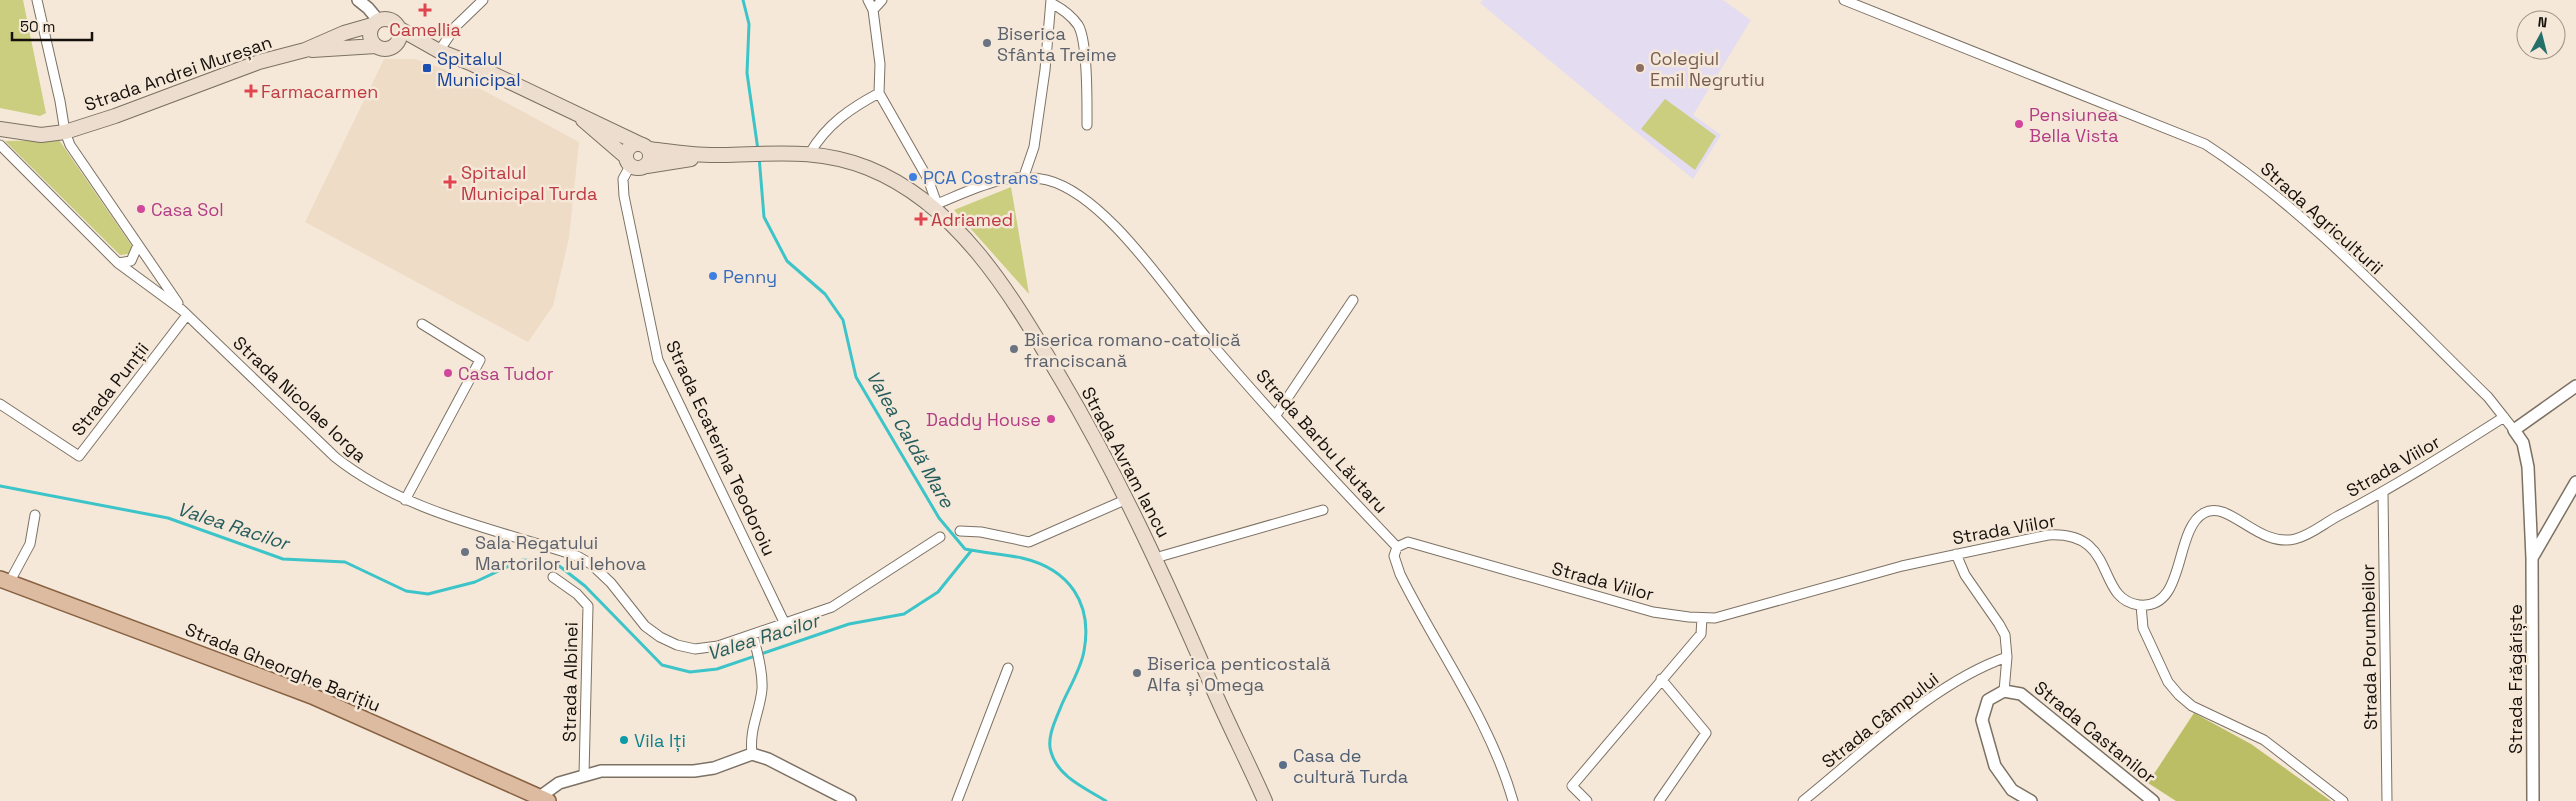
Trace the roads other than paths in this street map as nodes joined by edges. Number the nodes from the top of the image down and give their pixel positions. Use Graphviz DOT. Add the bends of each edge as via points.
graph roads {
  1 [pos="37,0"];
  2 [pos="358,0"];
  3 [pos="482,0"];
  4 [pos="868,0"];
  5 [pos="882,0"];
  6 [pos="1844,0"];
  7 [pos="1051,1"];
  8 [pos="873,10"];
  9 [pos="375,23"];
  10 [pos="400,30"];
  11 [pos="396,44"];
  12 [pos="376,46"];
  13 [pos="305,50"];
  14 [pos="442,52"];
  15 [pos="879,93"];
  16 [pos="581,118"];
  17 [pos="1087,125"];
  18 [pos="0,129"];
  19 [pos="64,132"];
  20 [pos="0,145"];
  21 [pos="645,147"];
  22 [pos="810,152"];
  23 [pos="721,155"];
  24 [pos="628,162"];
  25 [pos="647,166"];
  26 [pos="1024,176"];
  27 [pos="935,205"];
  28 [pos="138,245"];
  29 [pos="118,263"];
  30 [pos="1353,300"];
  31 [pos="185,312"];
  32 [pos="422,324"];
  33 [pos="2576,386"];
  34 [pos="0,404"];
  35 [pos="1276,415"];
  36 [pos="2504,417"];
  37 [pos="2514,430"];
  38 [pos="2576,482"];
  39 [pos="2383,493"];
  40 [pos="1128,499"];
  41 [pos="405,500"];
  42 [pos="1323,510"];
  43 [pos="35,515"];
  44 [pos="960,531"];
  45 [pos="940,537"];
  46 [pos="1397,547"];
  47 [pos="1956,554"];
  48 [pos="1155,558"];
  49 [pos="2532,558"];
  50 [pos="553,577"];
  51 [pos="5,581"];
  52 [pos="2141,605"];
  53 [pos="1702,618"];
  54 [pos="785,624"];
  55 [pos="753,634"];
  56 [pos="2008,657"];
  57 [pos="1008,668"];
  58 [pos="1661,679"];
  59 [pos="2004,691"];
  60 [pos="752,754"];
  61 [pos="584,775"];
  62 [pos="544,799"];
  63 [pos="849,801"];
  64 [pos="957,801"];
  65 [pos="1265,801"];
  66 [pos="1513,801"];
  67 [pos="1587,801"];
  68 [pos="1659,801"];
  69 [pos="1803,801"];
  70 [pos="2031,801"];
  71 [pos="2153,801"];
  72 [pos="2343,801"];
  73 [pos="2387,801"];
  74 [pos="2533,801"];
  1 -- 19 [label="street"];
  2 -- 9 [label="street" via="368,8"];
  3 -- 14 [label="street" via="456,26"];
  4 -- 8 [label="street"];
  5 -- 8 [label="street"];
  6 -- 36 [label="street, Strada Agriculturii" via="2205,144 2246,170 2288,204 2488,397"];
  7 -- 17 [label="street" via="1064,9 1079,26 1087,79"];
  7 -- 26 [label="street" via="1034,147"];
  8 -- 15 [label="street" via="880,64"];
  9 -- 10 [label="main road" via="387,18"];
  9 -- 12 [label="main road" via="370,33"];
  9 -- 13 [label="main road, Strada Andrei Mureșan"];
  10 -- 11 [label="main road"];
  10 -- 14 [label="main road"];
  11 -- 12 [label="main road" via="386,49"];
  11 -- 14 [label="main road"];
  12 -- 13 [label="main road, Strada Andrei Mureșan"];
  13 -- 19 [label="main road, Strada Andrei Mureșan" via="259,62"];
  14 -- 16 [label="main road"];
  15 -- 22 [label="street" via="844,113"];
  15 -- 27 [label="street" via="928,179"];
  16 -- 21 [label="main road"];
  16 -- 24 [label="main road" via="618,149"];
  18 -- 19 [label="main road, Strada Andrei Mureșan" via="41,134"];
  19 -- 28 [label="street, Strada Nicolae Iorga"];
  20 -- 29 [label="street, Strada Nicolae Iorga"];
  21 -- 23 [label="main road" via="686,154"];
  21 -- 24 [label="main road" via="632,146"];
  21 -- 25 [label="main road" via="651,158"];
  22 -- 23 [label="main road, Strada Avram Iancu"];
  22 -- 27 [label="main road, Strada Avram Iancu" via="885,176"];
  23 -- 25 [label="main road"];
  24 -- 25 [label="main road" via="638,169"];
  24 -- 54 [label="street, Strada Ecaterina Teodoroiu" via="623,179 624,196 654,351"];
  26 -- 27 [label="street, Strada Barbu Lăutaru" via="1000,179"];
  26 -- 35 [label="street, Strada Barbu Lăutaru" via="1049,180 1067,188 1084,199 1132,244 1206,338"];
  27 -- 40 [label="main road, Strada Avram Iancu" via="1022,312"];
  28 -- 29 [label="street" via="131,261"];
  28 -- 31 [label="street, Strada Nicolae Iorga"];
  29 -- 31 [label="street, Strada Nicolae Iorga"];
  30 -- 35 [label="street"];
  31 -- 34 [label="street, Strada Punții" via="79,456"];
  31 -- 41 [label="street, Strada Nicolae Iorga" via="335,457 382,489"];
  32 -- 41 [label="street" via="480,360"];
  33 -- 37 [label="street"];
  35 -- 46 [label="street, Strada Barbu Lăutaru"];
  36 -- 37 [label="street, Strada Agriculturii"];
  36 -- 39 [label="street, Strada Viilor"];
  37 -- 49 [label="street, Strada Frăgăriște" via="2523,443 2528,467"];
  38 -- 49 [label="street"];
  39 -- 52 [label="street, Strada Viilor" via="2294,539 2265,537 2236,518 2215,510 2204,513 2194,525 2168,592 2155,603"];
  39 -- 73 [label="street, Strada Porumbeilor"];
  40 -- 44 [label="street" via="1029,542"];
  40 -- 48 [label="main road, Strada Avram Iancu"];
  41 -- 55 [label="street, Strada Nicolae Iorga" via="577,556 611,583 645,626 678,646 695,649 718,646"];
  42 -- 48 [label="street"];
  43 -- 51 [label="street" via="30,544"];
  45 -- 54 [label="street, Strada Nicolae Iorga" via="832,607"];
  46 -- 53 [label="street, Strada Viilor" via="1408,542 1653,612"];
  46 -- 66 [label="street" via="1394,556 1400,574 1505,772"];
  47 -- 52 [label="street, Strada Viilor" via="2048,535 2074,536 2086,542 2118,593 2127,602"];
  47 -- 53 [label="street, Strada Viilor" via="1902,566 1736,614"];
  47 -- 56 [label="street" via="1965,575 1999,624 2005,636"];
  48 -- 65 [label="main road, Strada Avram Iancu"];
  49 -- 74 [label="street, Strada Frăgăriște"];
  50 -- 61 [label="street, Strada Albinei" via="588,606"];
  51 -- 62 [label="main road, Strada Gheorghe Barițiu" via="312,696"];
  52 -- 72 [label="street" via="2143,628 2168,682 2179,695 2192,706 2264,740"];
  53 -- 58 [label="street" via="1701,634"];
  54 -- 55 [label="street, Strada Nicolae Iorga"];
  55 -- 60 [label="street" via="762,689 750,736"];
  56 -- 59 [label="street"];
  56 -- 69 [label="street, Strada Câmpului" via="1982,665 1922,704"];
  57 -- 64 [label="street"];
  58 -- 67 [label="street" via="1572,786"];
  58 -- 68 [label="street" via="1706,733"];
  59 -- 70 [label="street" via="1988,700 1982,720 2002,779 2012,790"];
  59 -- 71 [label="street, Strada Castanilor" via="2021,694"];
  60 -- 61 [label="street" via="714,768 694,771 601,771"];
  60 -- 63 [label="street"];
  61 -- 62 [label="street" via="559,783"];
}
